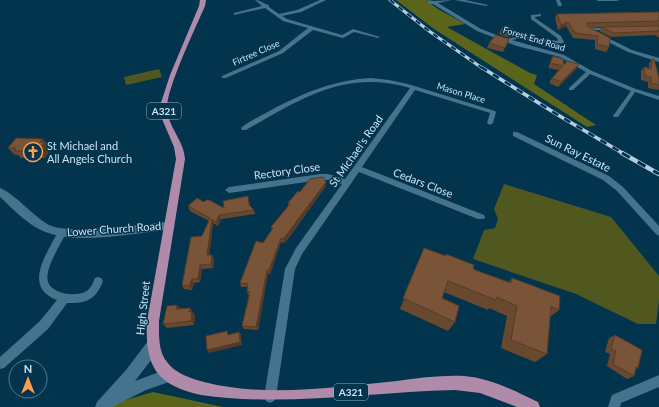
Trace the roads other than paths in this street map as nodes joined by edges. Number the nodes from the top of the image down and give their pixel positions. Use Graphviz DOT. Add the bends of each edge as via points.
graph roads {
  1 [pos="203,0"];
  2 [pos="257,0"];
  3 [pos="324,0"];
  4 [pos="450,0"];
  5 [pos="457,0"];
  6 [pos="558,0"];
  7 [pos="598,0"];
  8 [pos="617,0"];
  9 [pos="430,1"];
  10 [pos="486,5"];
  11 [pos="267,6"];
  12 [pos="560,6"];
  13 [pos="236,14"];
  14 [pos="540,15"];
  15 [pos="278,16"];
  16 [pos="312,28"];
  17 [pos="619,29"];
  18 [pos="378,37"];
  19 [pos="508,40"];
  20 [pos="659,60"];
  21 [pos="590,72"];
  22 [pos="224,77"];
  23 [pos="413,88"];
  24 [pos="571,89"];
  25 [pos="634,90"];
  26 [pos="659,98"];
  27 [pos="616,116"];
  28 [pos="490,123"];
  29 [pos="244,128"];
  30 [pos="515,134"];
  31 [pos="357,168"];
  32 [pos="347,183"];
  33 [pos="229,190"];
  34 [pos="0,192"];
  35 [pos="481,217"];
  36 [pos="168,226"];
  37 [pos="659,232"];
  38 [pos="62,233"];
  39 [pos="98,281"];
  40 [pos="65,298"];
  41 [pos="153,346"];
  42 [pos="0,364"];
  43 [pos="170,375"];
  44 [pos="659,381"];
  45 [pos="270,397"];
  46 [pos="106,404"];
  47 [pos="533,407"];
  48 [pos="614,407"];
  1 -- 36 [label="main road, High Street / A321" via="163,109 180,152 178,179"];
  2 -- 11 [label="street"];
  3 -- 15 [label="street"];
  4 -- 9 [label="street"];
  5 -- 10 [label="street"];
  6 -- 12 [label="street"];
  7 -- 8 [label="street"];
  9 -- 19 [label="street, Forest End Road" via="479,30"];
  11 -- 13 [label="street"];
  11 -- 15 [label="street"];
  14 -- 19 [label="street" via="533,16 533,20 559,37 561,42 521,37"];
  15 -- 16 [label="street"];
  16 -- 18 [label="street" via="343,37 353,28"];
  16 -- 22 [label="street, Firtree Close" via="281,52"];
  17 -- 20 [label="street" via="587,29 630,51"];
  19 -- 21 [label="street, Forest End Road" via="562,56"];
  21 -- 24 [label="street"];
  21 -- 25 [label="street, Forest End Road"];
  23 -- 28 [label="street, Mason Place" via="493,112"];
  23 -- 29 [label="street" via="376,80 348,82 311,94"];
  23 -- 31 [label="street, St Michael's Road"];
  25 -- 26 [label="street, Forest End Road"];
  25 -- 27 [label="street"];
  30 -- 37 [label="street, Sun Ray Estate" via="606,178"];
  31 -- 32 [label="street, St Michael's Road"];
  31 -- 35 [label="street, Cedars Close"];
  32 -- 33 [label="street, Rectory Close" via="320,177"];
  32 -- 45 [label="street, St Michael's Road" via="299,251 290,269"];
  34 -- 38 [label="street, Lower Church Road" via="47,228"];
  36 -- 38 [label="street, Lower Church Road"];
  36 -- 41 [label="main road, High Street / A321" via="154,319"];
  38 -- 40 [label="street" via="45,269 43,281 46,288"];
  39 -- 40 [label="street" via="92,292 84,297"];
  40 -- 42 [label="street" via="44,325"];
  41 -- 43 [label="main road, High Street / A321" via="159,363"];
  41 -- 46 [label="street"];
  43 -- 45 [label="main road, High Street / A321" via="184,383 232,397"];
  43 -- 46 [label="street" via="144,384"];
  44 -- 48 [label="street" via="616,399"];
  45 -- 47 [label="main road, High Street / A321" via="438,383 472,384 503,393"];
}
